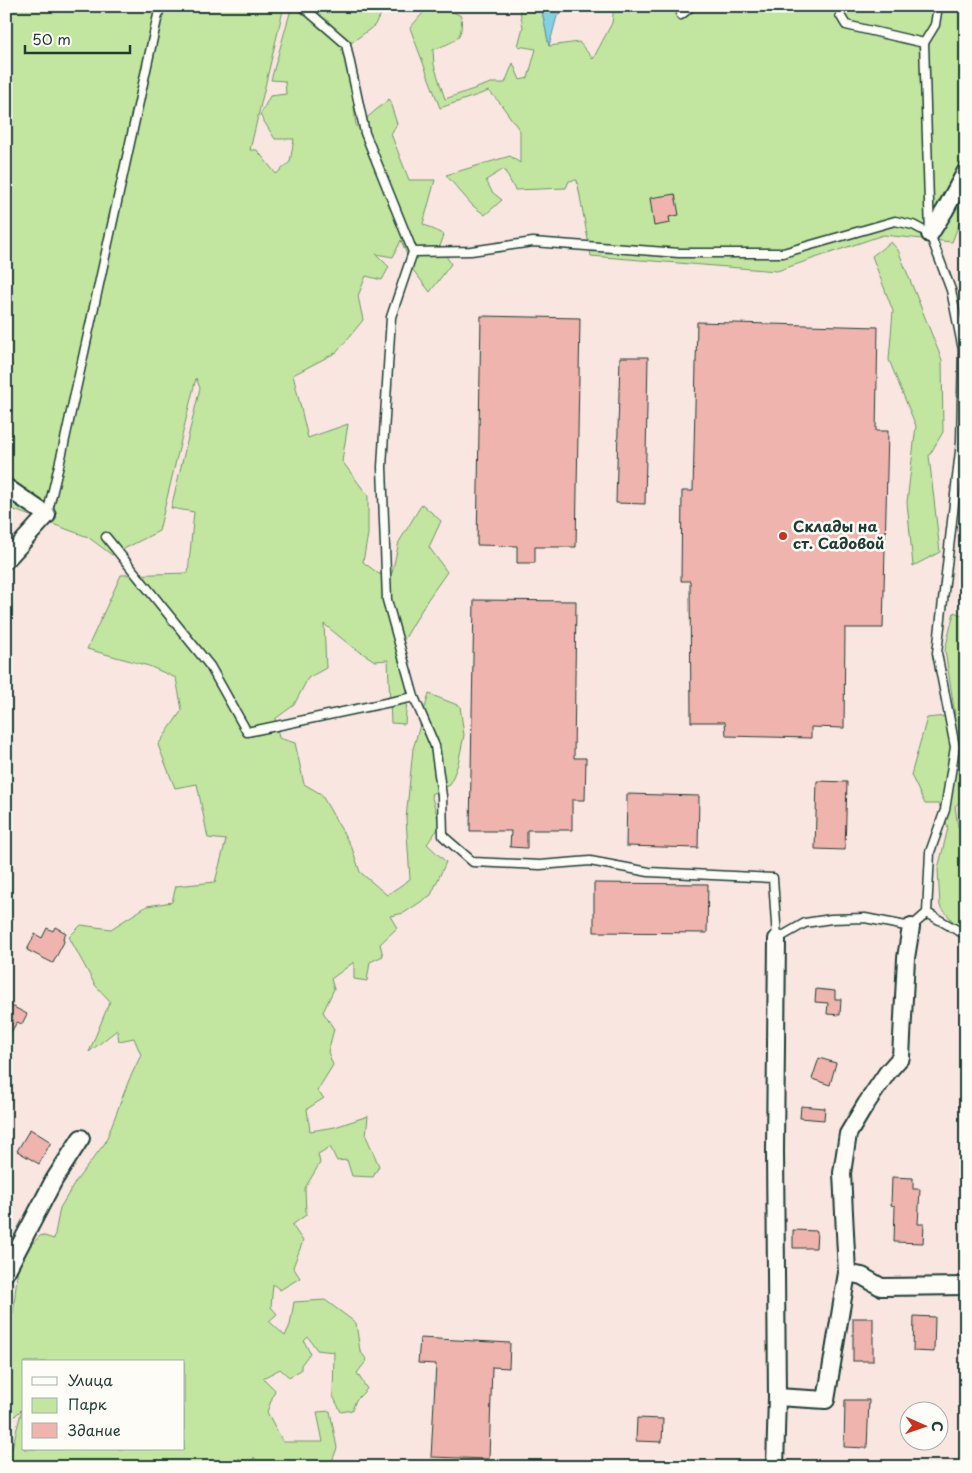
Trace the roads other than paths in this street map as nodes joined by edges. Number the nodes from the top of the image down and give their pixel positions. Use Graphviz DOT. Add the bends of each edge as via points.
graph roads {
  1 [pos="7,6"];
  2 [pos="160,6"];
  3 [pos="302,6"];
  4 [pos="692,6"];
  5 [pos="841,6"];
  6 [pos="938,6"];
  7 [pos="6,12"];
  8 [pos="681,15"];
  9 [pos="924,42"];
  10 [pos="966,171"];
  11 [pos="930,234"];
  12 [pos="413,252"];
  13 [pos="6,487"];
  14 [pos="46,515"];
  15 [pos="106,537"];
  16 [pos="6,560"];
  17 [pos="414,697"];
  18 [pos="927,914"];
  19 [pos="910,927"];
  20 [pos="966,935"];
  21 [pos="777,939"];
  22 [pos="81,1138"];
  23 [pos="6,1272"];
  24 [pos="847,1273"];
  25 [pos="966,1286"];
  26 [pos="777,1397"];
  27 [pos="776,1467"];
  1 -- 7 [label="lane"];
  2 -- 14 [label="lane"];
  3 -- 12 [label="lane" via="346,44 365,132"];
  4 -- 8 [label="lane"];
  5 -- 9 [label="lane" via="840,14 846,25"];
  6 -- 9 [label="lane" via="934,25"];
  9 -- 11 [label="lane"];
  10 -- 11 [label="street"];
  11 -- 12 [label="lane" via="913,225 895,221 783,253 679,253 534,242 471,251"];
  11 -- 18 [label="lane" via="952,290 963,350 961,442 937,653 955,747 946,810 930,852"];
  12 -- 17 [label="lane" via="391,317 382,467 387,600"];
  13 -- 14 [label="street"];
  14 -- 16 [label="street"];
  15 -- 17 [label="lane" via="210,666 247,732"];
  17 -- 21 [label="lane" via="435,746 442,796 443,836 473,862 540,865 590,861 649,872 773,878"];
  18 -- 19 [label="lane"];
  18 -- 20 [label="lane"];
  19 -- 21 [label="lane" via="865,918 831,919 805,923"];
  19 -- 24 [label="street" via="901,1057 871,1096 848,1134 842,1173"];
  21 -- 26 [label="street"];
  22 -- 23 [label="street" via="54,1180"];
  24 -- 25 [label="street" via="862,1276 881,1287"];
  24 -- 26 [label="street" via="826,1400"];
  26 -- 27 [label="street"];
}
